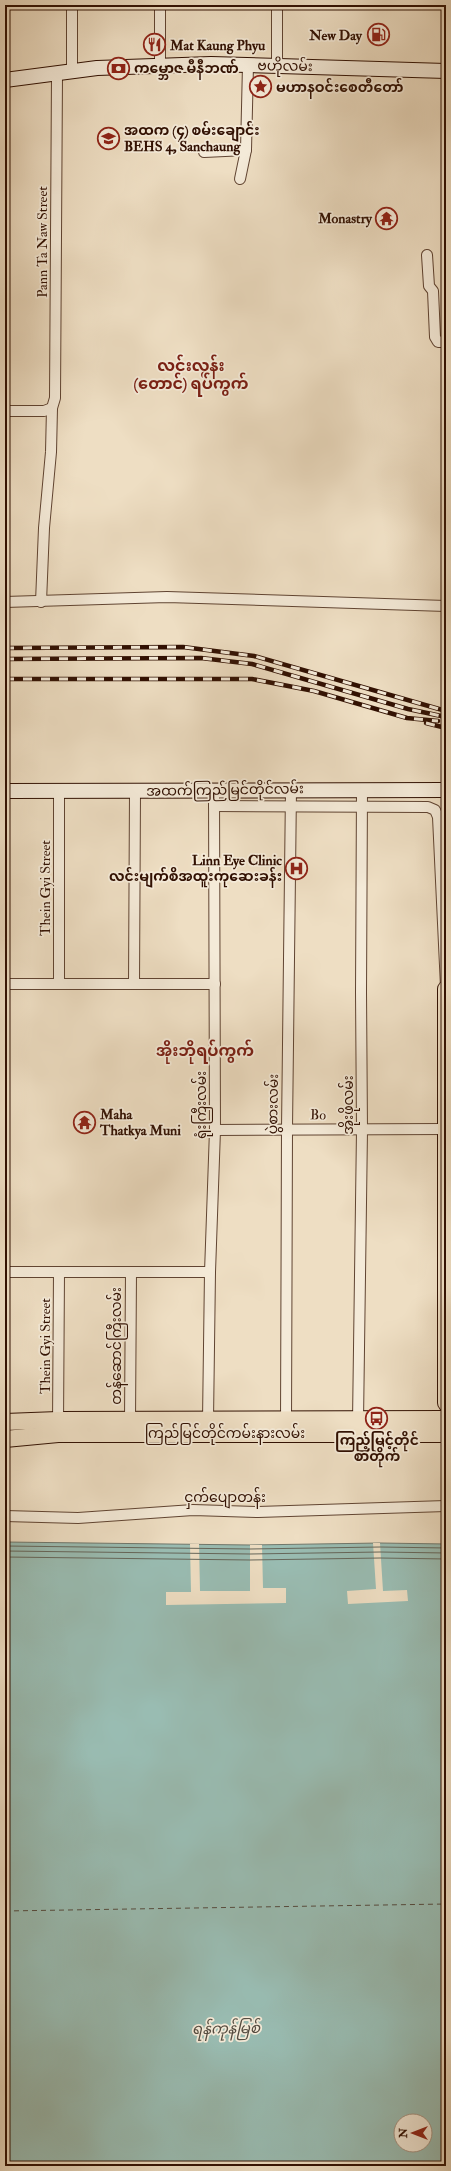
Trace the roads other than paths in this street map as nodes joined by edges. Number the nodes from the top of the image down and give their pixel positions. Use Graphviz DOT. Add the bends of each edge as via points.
graph roads {
  1 [pos="72,5"];
  2 [pos="160,5"];
  3 [pos="277,5"];
  4 [pos="248,65"];
  5 [pos="277,65"];
  6 [pos="160,67"];
  7 [pos="72,71"];
  8 [pos="446,71"];
  9 [pos="57,75"];
  10 [pos="5,80"];
  11 [pos="246,150"];
  12 [pos="204,152"];
  13 [pos="240,179"];
  14 [pos="427,255"];
  15 [pos="446,342"];
  16 [pos="52,408"];
  17 [pos="5,411"];
  18 [pos="5,602"];
  19 [pos="41,602"];
  20 [pos="446,606"];
  21 [pos="291,789"];
  22 [pos="362,790"];
  23 [pos="446,790"];
  24 [pos="5,791"];
  25 [pos="134,791"];
  26 [pos="214,791"];
  27 [pos="59,792"];
  28 [pos="214,806"];
  29 [pos="291,806"];
  30 [pos="362,806"];
  31 [pos="5,984"];
  32 [pos="59,984"];
  33 [pos="134,984"];
  34 [pos="215,984"];
  35 [pos="446,988"];
  36 [pos="286,1129"];
  37 [pos="445,1129"];
  38 [pos="215,1130"];
  39 [pos="362,1130"];
  40 [pos="446,1212"];
  41 [pos="5,1272"];
  42 [pos="59,1272"];
  43 [pos="131,1272"];
  44 [pos="210,1272"];
  45 [pos="445,1294"];
  46 [pos="446,1406"];
  47 [pos="441,1419"];
  48 [pos="130,1420"];
  49 [pos="208,1420"];
  50 [pos="358,1421"];
  51 [pos="5,1422"];
  52 [pos="58,1427"];
  53 [pos="286,1427"];
  54 [pos="446,1434"];
  55 [pos="5,1439"];
  56 [pos="446,1506"];
  57 [pos="5,1516"];
  1 -- 7 [label="street"];
  2 -- 6 [label="street"];
  3 -- 5 [label="street"];
  4 -- 5 [label="main road, ဗဟိုလမ်း"];
  4 -- 6 [label="main road, ဗဟိုလမ်း"];
  4 -- 11 [label="street"];
  5 -- 8 [label="main road, ဗဟိုလမ်း"];
  6 -- 7 [label="main road, ဗဟိုလမ်း"];
  7 -- 9 [label="main road, ဗဟိုလမ်း"];
  9 -- 10 [label="main road, ဗဟိုလမ်း"];
  9 -- 16 [label="street, Pann Ta Naw Street" via="55,398"];
  11 -- 12 [label="street"];
  11 -- 13 [label="street"];
  14 -- 15 [label="street" via="429,286 433,290 435,337 438,342"];
  16 -- 17 [label="street" via="44,411"];
  16 -- 19 [label="street, Pann Ta Naw Street"];
  18 -- 19 [label="street"];
  19 -- 20 [label="street" via="168,597"];
  21 -- 22 [label="main road, အထက်ကြည်မြင်တိုင်လမ်း"];
  21 -- 26 [label="main road, အထက်ကြည်မြင်တိုင်လမ်း"];
  21 -- 29 [label="street, ပွဲစားလမ်း"];
  22 -- 23 [label="main road, အထက်ကြည်မြင်တိုင်လမ်း"];
  22 -- 30 [label="street, အိုးဖိုလမ်း"];
  24 -- 27 [label="main road, အထက်ကြည်မြင်တိုင်လမ်း"];
  25 -- 26 [label="main road, အထက်ကြည်မြင်တိုင်လမ်း"];
  25 -- 27 [label="main road, အထက်ကြည်မြင်တိုင်လမ်း"];
  25 -- 33 [label="street"];
  26 -- 28 [label="street, ရုံးကြီးလမ်း"];
  27 -- 32 [label="street, Thein Gyi Street"];
  28 -- 29 [label="street"];
  28 -- 34 [label="street, ရုံးကြီးလမ်း"];
  29 -- 30 [label="street"];
  29 -- 36 [label="street, ပွဲစားလမ်း"];
  30 -- 35 [label="street" via="428,807 437,813"];
  30 -- 39 [label="street, အိုးဖိုလမ်း"];
  31 -- 32 [label="street"];
  32 -- 33 [label="street"];
  33 -- 34 [label="street"];
  34 -- 38 [label="street, ရုံးကြီးလမ်း"];
  35 -- 37 [label="main road"];
  36 -- 38 [label="street, Bo"];
  36 -- 39 [label="street, Bo"];
  36 -- 53 [label="street, ပွဲစားလမ်း"];
  37 -- 39 [label="street, Bo"];
  37 -- 40 [label="main road"];
  38 -- 44 [label="street, ရုံးကြီးလမ်း"];
  39 -- 50 [label="street, အိုးဖိုလမ်း"];
  40 -- 45 [label="main road"];
  41 -- 42 [label="street"];
  42 -- 43 [label="street"];
  42 -- 52 [label="street, Thein Gyi Street"];
  43 -- 44 [label="street"];
  43 -- 48 [label="street, တန်ဆောင်ကြီးလမ်း"];
  44 -- 49 [label="street, ရုံးကြီးလမ်း"];
  45 -- 46 [label="main road"];
  46 -- 47 [label="main road"];
  47 -- 50 [label="main road"];
  47 -- 54 [label="main road, ကြည်မြင်တိုင်ကမ်းနားလမ်း"];
  48 -- 49 [label="main road"];
  48 -- 52 [label="main road"];
  49 -- 53 [label="main road"];
  50 -- 53 [label="main road"];
  51 -- 52 [label="main road"];
  52 -- 53 [label="main road, ကြည်မြင်တိုင်ကမ်းနားလမ်း"];
  52 -- 55 [label="main road, ကြည်မြင်တိုင်ကမ်းနားလမ်း"];
  53 -- 54 [label="main road, ကြည်မြင်တိုင်ကမ်းနားလမ်း"];
  56 -- 57 [label="street, ငှက်ပျောတန်း" via="258,1512 193,1510 78,1518"];
}
